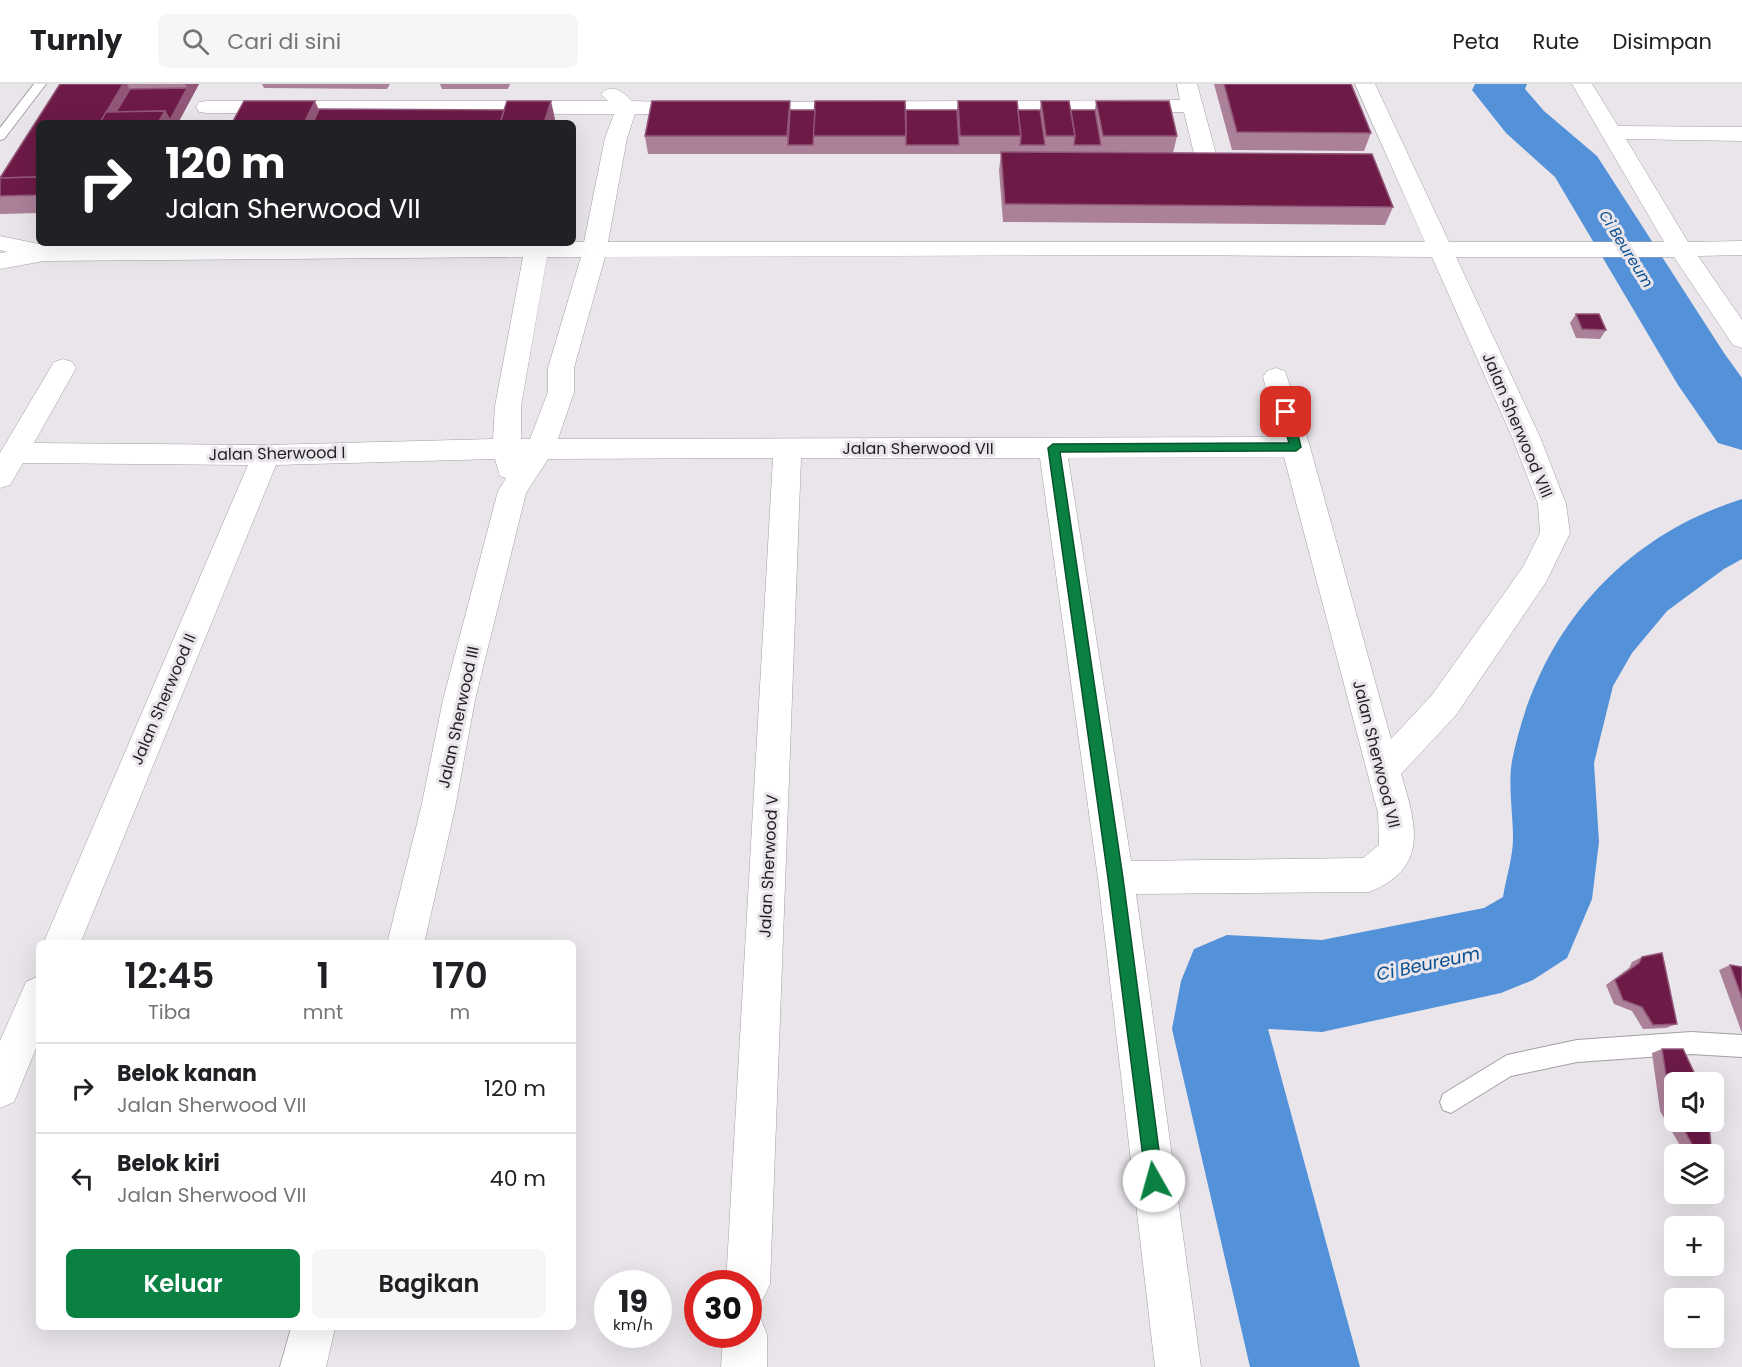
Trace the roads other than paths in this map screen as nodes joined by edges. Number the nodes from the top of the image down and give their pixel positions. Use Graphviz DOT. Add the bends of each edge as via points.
graph roads {
  1 [pos="40,84"];
  2 [pos="221,84"];
  3 [pos="416,84"];
  4 [pos="798,84"];
  5 [pos="999,84"];
  6 [pos="1187,84"];
  7 [pos="1365,84"];
  8 [pos="1582,84"];
  9 [pos="607,86"];
  10 [pos="1193,106"];
  11 [pos="1002,107"];
  12 [pos="627,108"];
  13 [pos="796,108"];
  14 [pos="406,109"];
  15 [pos="203,115"];
  16 [pos="570,116"];
  17 [pos="1612,132"];
  18 [pos="1742,134"];
  19 [pos="0,136"];
  20 [pos="1205,154"];
  21 [pos="0,243"];
  22 [pos="537,246"];
  23 [pos="1438,248"];
  24 [pos="1742,248"];
  25 [pos="595,249"];
  26 [pos="1681,250"];
  27 [pos="44,253"];
  28 [pos="0,261"];
  29 [pos="1742,339"];
  30 [pos="63,368"];
  31 [pos="1276,377"];
  32 [pos="1296,447"];
  33 [pos="788,448"];
  34 [pos="1053,448"];
  35 [pos="507,449"];
  36 [pos="540,449"];
  37 [pos="14,453"];
  38 [pos="266,455"];
  39 [pos="0,478"];
  40 [pos="512,491"];
  41 [pos="1383,771"];
  42 [pos="1116,878"];
  43 [pos="63,940"];
  44 [pos="406,940"];
  45 [pos="36,1002"];
  46 [pos="1742,1046"];
  47 [pos="0,1088"];
  48 [pos="1452,1102"];
  49 [pos="749,1270"];
  50 [pos="312,1330"];
  51 [pos="745,1348"];
  52 [pos="303,1367"];
  53 [pos="744,1367"];
  54 [pos="1178,1367"];
  1 -- 19 [label="lane"];
  2 -- 15 [label="street"];
  3 -- 14 [label="street"];
  4 -- 13 [label="street"];
  5 -- 11 [label="street"];
  6 -- 10 [label="street"];
  7 -- 23 [label="street, Jalan Sherwood VIII"];
  8 -- 17 [label="street"];
  9 -- 12 [label="street"];
  9 -- 16 [label="street"];
  10 -- 11 [label="street"];
  10 -- 20 [label="street"];
  11 -- 13 [label="street"];
  12 -- 13 [label="street"];
  12 -- 16 [label="street"];
  12 -- 25 [label="street, Jalan Sherwood III" via="616,138"];
  14 -- 15 [label="street"];
  14 -- 16 [label="street"];
  17 -- 18 [label="street"];
  17 -- 26 [label="street"];
  21 -- 27 [label="street"];
  22 -- 25 [label="street"];
  22 -- 27 [label="street"];
  22 -- 35 [label="street, Jalan Sherwood III" via="508,406"];
  23 -- 25 [label="street"];
  23 -- 26 [label="street"];
  23 -- 41 [label="street, Jalan Sherwood VIII" via="1526,437 1552,504 1554,533 1535,574 1444,705"];
  24 -- 26 [label="street"];
  25 -- 36 [label="street, Jalan Sherwood III" via="561,368 561,392"];
  26 -- 29 [label="street"];
  27 -- 28 [label="street"];
  30 -- 37 [label="street"];
  31 -- 32 [label="street, Jalan Sherwood VII"];
  32 -- 34 [label="street, Jalan Sherwood VII"];
  32 -- 41 [label="street, Jalan Sherwood VII"];
  33 -- 34 [label="street, Jalan Sherwood VII"];
  33 -- 36 [label="street, Jalan Sherwood VII"];
  33 -- 49 [label="street, Jalan Sherwood V"];
  34 -- 42 [label="street"];
  35 -- 36 [label="street, Jalan Sherwood I"];
  35 -- 38 [label="street, Jalan Sherwood I"];
  35 -- 40 [label="street, Jalan Sherwood III"];
  36 -- 40 [label="street, Jalan Sherwood III"];
  37 -- 38 [label="street, Jalan Sherwood I"];
  37 -- 39 [label="street"];
  38 -- 43 [label="street, Jalan Sherwood II"];
  40 -- 44 [label="street, Jalan Sherwood III" via="459,700"];
  41 -- 42 [label="street, Jalan Sherwood VII" via="1399,843 1391,860 1369,875"];
  42 -- 54 [label="street"];
  45 -- 47 [label="street"];
  46 -- 48 [label="lane" via="1690,1043 1577,1051 1507,1066"];
  50 -- 52 [label="street"];
  51 -- 53 [label="street"];
}
